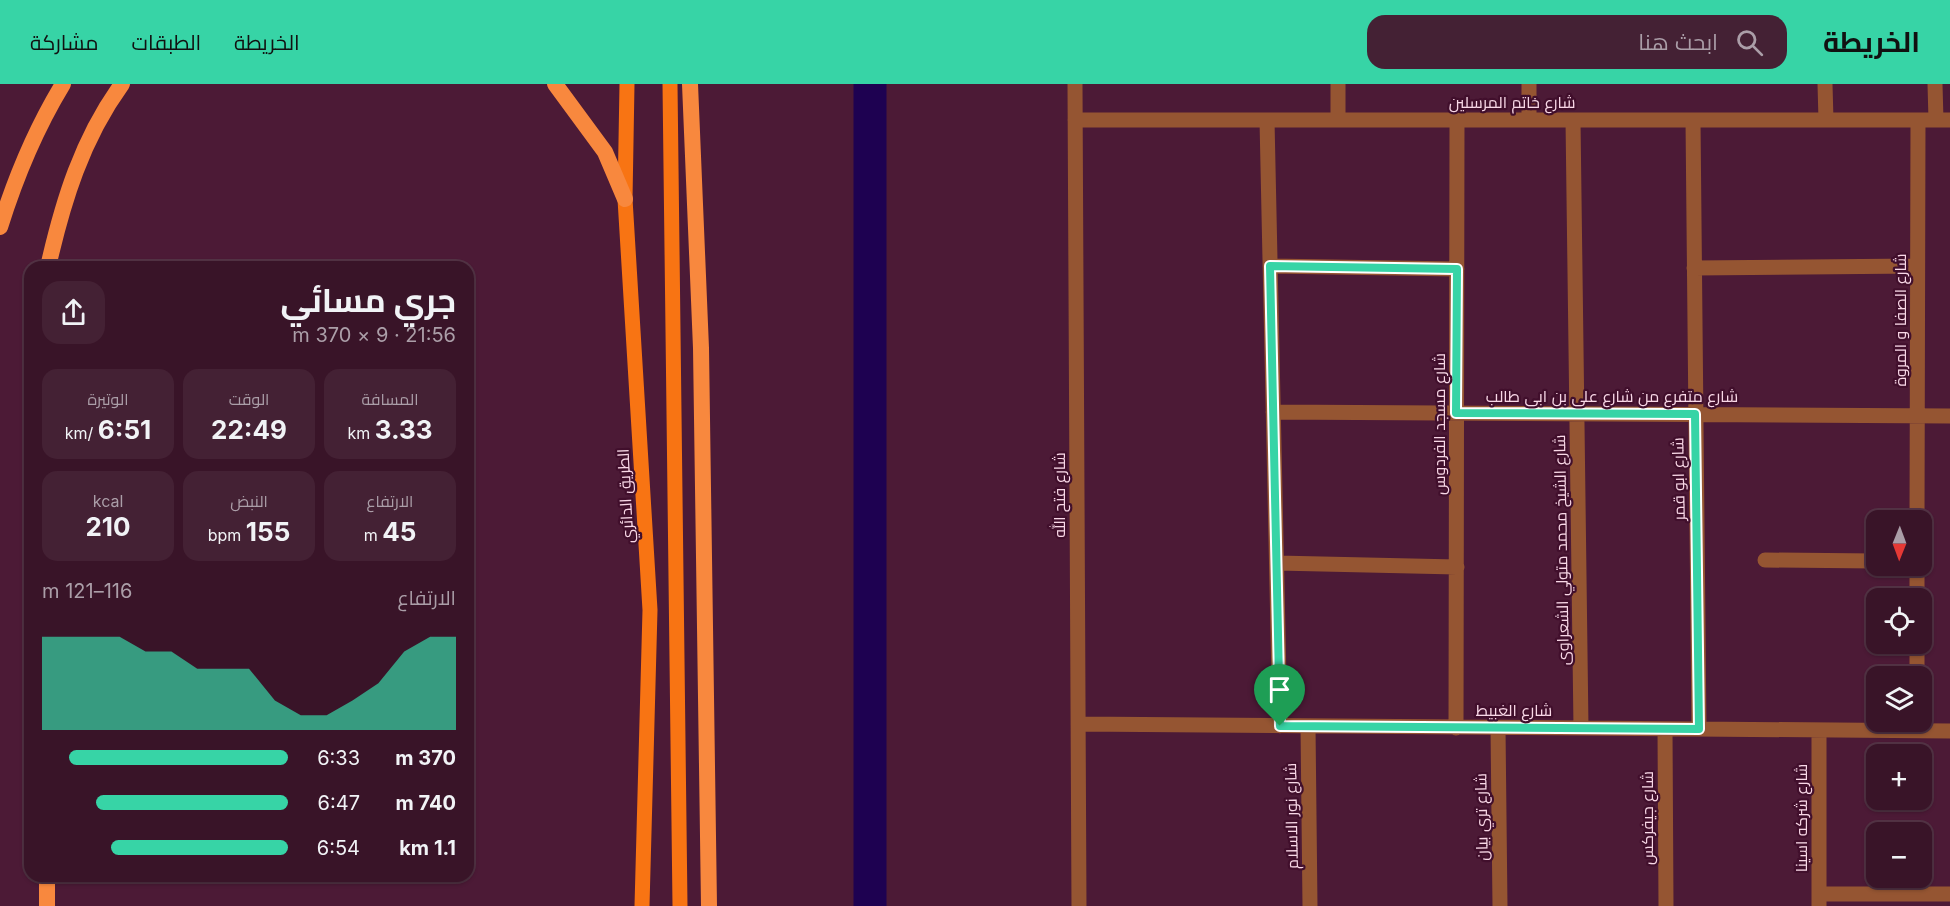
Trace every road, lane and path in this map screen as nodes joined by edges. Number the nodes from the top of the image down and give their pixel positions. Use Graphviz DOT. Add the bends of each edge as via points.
graph roads {
  1 [pos="63,84"];
  2 [pos="122,84"];
  3 [pos="555,84"];
  4 [pos="627,84"];
  5 [pos="670,84"];
  6 [pos="690,84"];
  7 [pos="1075,84"];
  8 [pos="1338,84"];
  9 [pos="1529,84"];
  10 [pos="1825,84"];
  11 [pos="1935,84"];
  12 [pos="1075,120"];
  13 [pos="1267,120"];
  14 [pos="1338,120"];
  15 [pos="1457,120"];
  16 [pos="1529,120"];
  17 [pos="1573,120"];
  18 [pos="1693,120"];
  19 [pos="1826,120"];
  20 [pos="1918,120"];
  21 [pos="1943,120"];
  22 [pos="625,199"];
  23 [pos="0,227"];
  24 [pos="49,261"];
  25 [pos="1270,266"];
  26 [pos="1917,266"];
  27 [pos="1694,268"];
  28 [pos="1457,269"];
  29 [pos="1273,412"];
  30 [pos="1456,413"];
  31 [pos="1577,413"];
  32 [pos="1695,414"];
  33 [pos="1918,416"];
  34 [pos="1950,416"];
  35 [pos="1917,510"];
  36 [pos="1765,560"];
  37 [pos="1866,561"];
  38 [pos="1276,563"];
  39 [pos="1457,567"];
  40 [pos="1078,724"];
  41 [pos="1280,726"];
  42 [pos="1308,726"];
  43 [pos="1456,728"];
  44 [pos="1498,728"];
  45 [pos="1581,728"];
  46 [pos="1866,728"];
  47 [pos="1932,728"];
  48 [pos="1665,729"];
  49 [pos="1699,729"];
  50 [pos="1819,730"];
  51 [pos="1950,731"];
  52 [pos="47,882"];
  53 [pos="1950,894"];
  54 [pos="1819,900"];
  55 [pos="47,906"];
  56 [pos="642,906"];
  57 [pos="680,906"];
  58 [pos="709,906"];
  59 [pos="1079,906"];
  60 [pos="1310,906"];
  61 [pos="1500,906"];
  62 [pos="1666,906"];
  1 -- 23 [label="highway" via="17,172"];
  2 -- 24 [label="highway" via="103,110 77,162"];
  3 -- 22 [label="highway" via="605,152"];
  4 -- 22 [label="main road, الطريق الدائري"];
  5 -- 57 [label="main road"];
  6 -- 58 [label="highway" via="701,348"];
  7 -- 12 [label="street, شارع فتح الله"];
  8 -- 14 [label="street"];
  9 -- 16 [label="street"];
  10 -- 19 [label="street"];
  11 -- 21 [label="street"];
  12 -- 13 [label="street, شارع خاتم المرسلين"];
  12 -- 40 [label="street, شارع فتح الله"];
  13 -- 14 [label="street, شارع خاتم المرسلين"];
  13 -- 25 [label="street"];
  14 -- 15 [label="street, شارع خاتم المرسلين"];
  15 -- 16 [label="street, شارع خاتم المرسلين"];
  15 -- 28 [label="street, شارع مسجد الفردوس"];
  16 -- 17 [label="street, شارع خاتم المرسلين"];
  17 -- 18 [label="street, شارع خاتم المرسلين"];
  17 -- 31 [label="street, شارع الشيخ محمد متولي الشعراوى"];
  18 -- 19 [label="street, شارع خاتم المرسلين"];
  18 -- 27 [label="street, شارع ابو قمر"];
  19 -- 20 [label="street, شارع خاتم المرسلين"];
  20 -- 21 [label="street, شارع خاتم المرسلين"];
  20 -- 26 [label="street, شارع الصفا و المروة"];
  22 -- 56 [label="main road, الطريق الدائري" via="650,610"];
  25 -- 28 [label="street"];
  25 -- 29 [label="street"];
  26 -- 27 [label="street"];
  26 -- 33 [label="street, شارع الصفا و المروة"];
  27 -- 32 [label="street, شارع ابو قمر"];
  28 -- 30 [label="street, شارع مسجد الفردوس"];
  29 -- 30 [label="street, شارع متفرع من شارع على بن ابى طالب"];
  29 -- 38 [label="street"];
  30 -- 31 [label="street, شارع متفرع من شارع على بن ابى طالب"];
  30 -- 39 [label="street, شارع مسجد الفردوس"];
  31 -- 32 [label="street, شارع متفرع من شارع على بن ابى طالب"];
  31 -- 45 [label="street, شارع الشيخ محمد متولي الشعراوى"];
  32 -- 33 [label="street, شارع متفرع من شارع على بن ابى طالب"];
  32 -- 49 [label="street, شارع ابو قمر"];
  33 -- 34 [label="street, شارع متفرع من شارع على بن ابى طالب"];
  33 -- 35 [label="street, شارع الصفا و المروة"];
  36 -- 37 [label="street"];
  38 -- 39 [label="street"];
  38 -- 41 [label="street"];
  39 -- 43 [label="street, شارع مسجد الفردوس"];
  40 -- 41 [label="street, شارع الغبيط"];
  40 -- 59 [label="street, شارع فتح الله"];
  41 -- 42 [label="street, شارع الغبيط"];
  42 -- 43 [label="street, شارع الغبيط"];
  42 -- 60 [label="street, شارع نور الاسلام"];
  43 -- 44 [label="street, شارع الغبيط"];
  44 -- 45 [label="street, شارع الغبيط"];
  44 -- 61 [label="street, شارع تري بيان"];
  45 -- 48 [label="street, شارع الغبيط"];
  46 -- 50 [label="street, شارع الغبيط"];
  47 -- 51 [label="street, شارع الغبيط"];
  48 -- 49 [label="street, شارع الغبيط"];
  48 -- 62 [label="street, شارع جيفركس"];
  49 -- 50 [label="street, شارع الغبيط"];
  50 -- 54 [label="street, شارع شركه اسينا"];
  52 -- 55 [label="highway"];
  53 -- 54 [label="street"];
}
